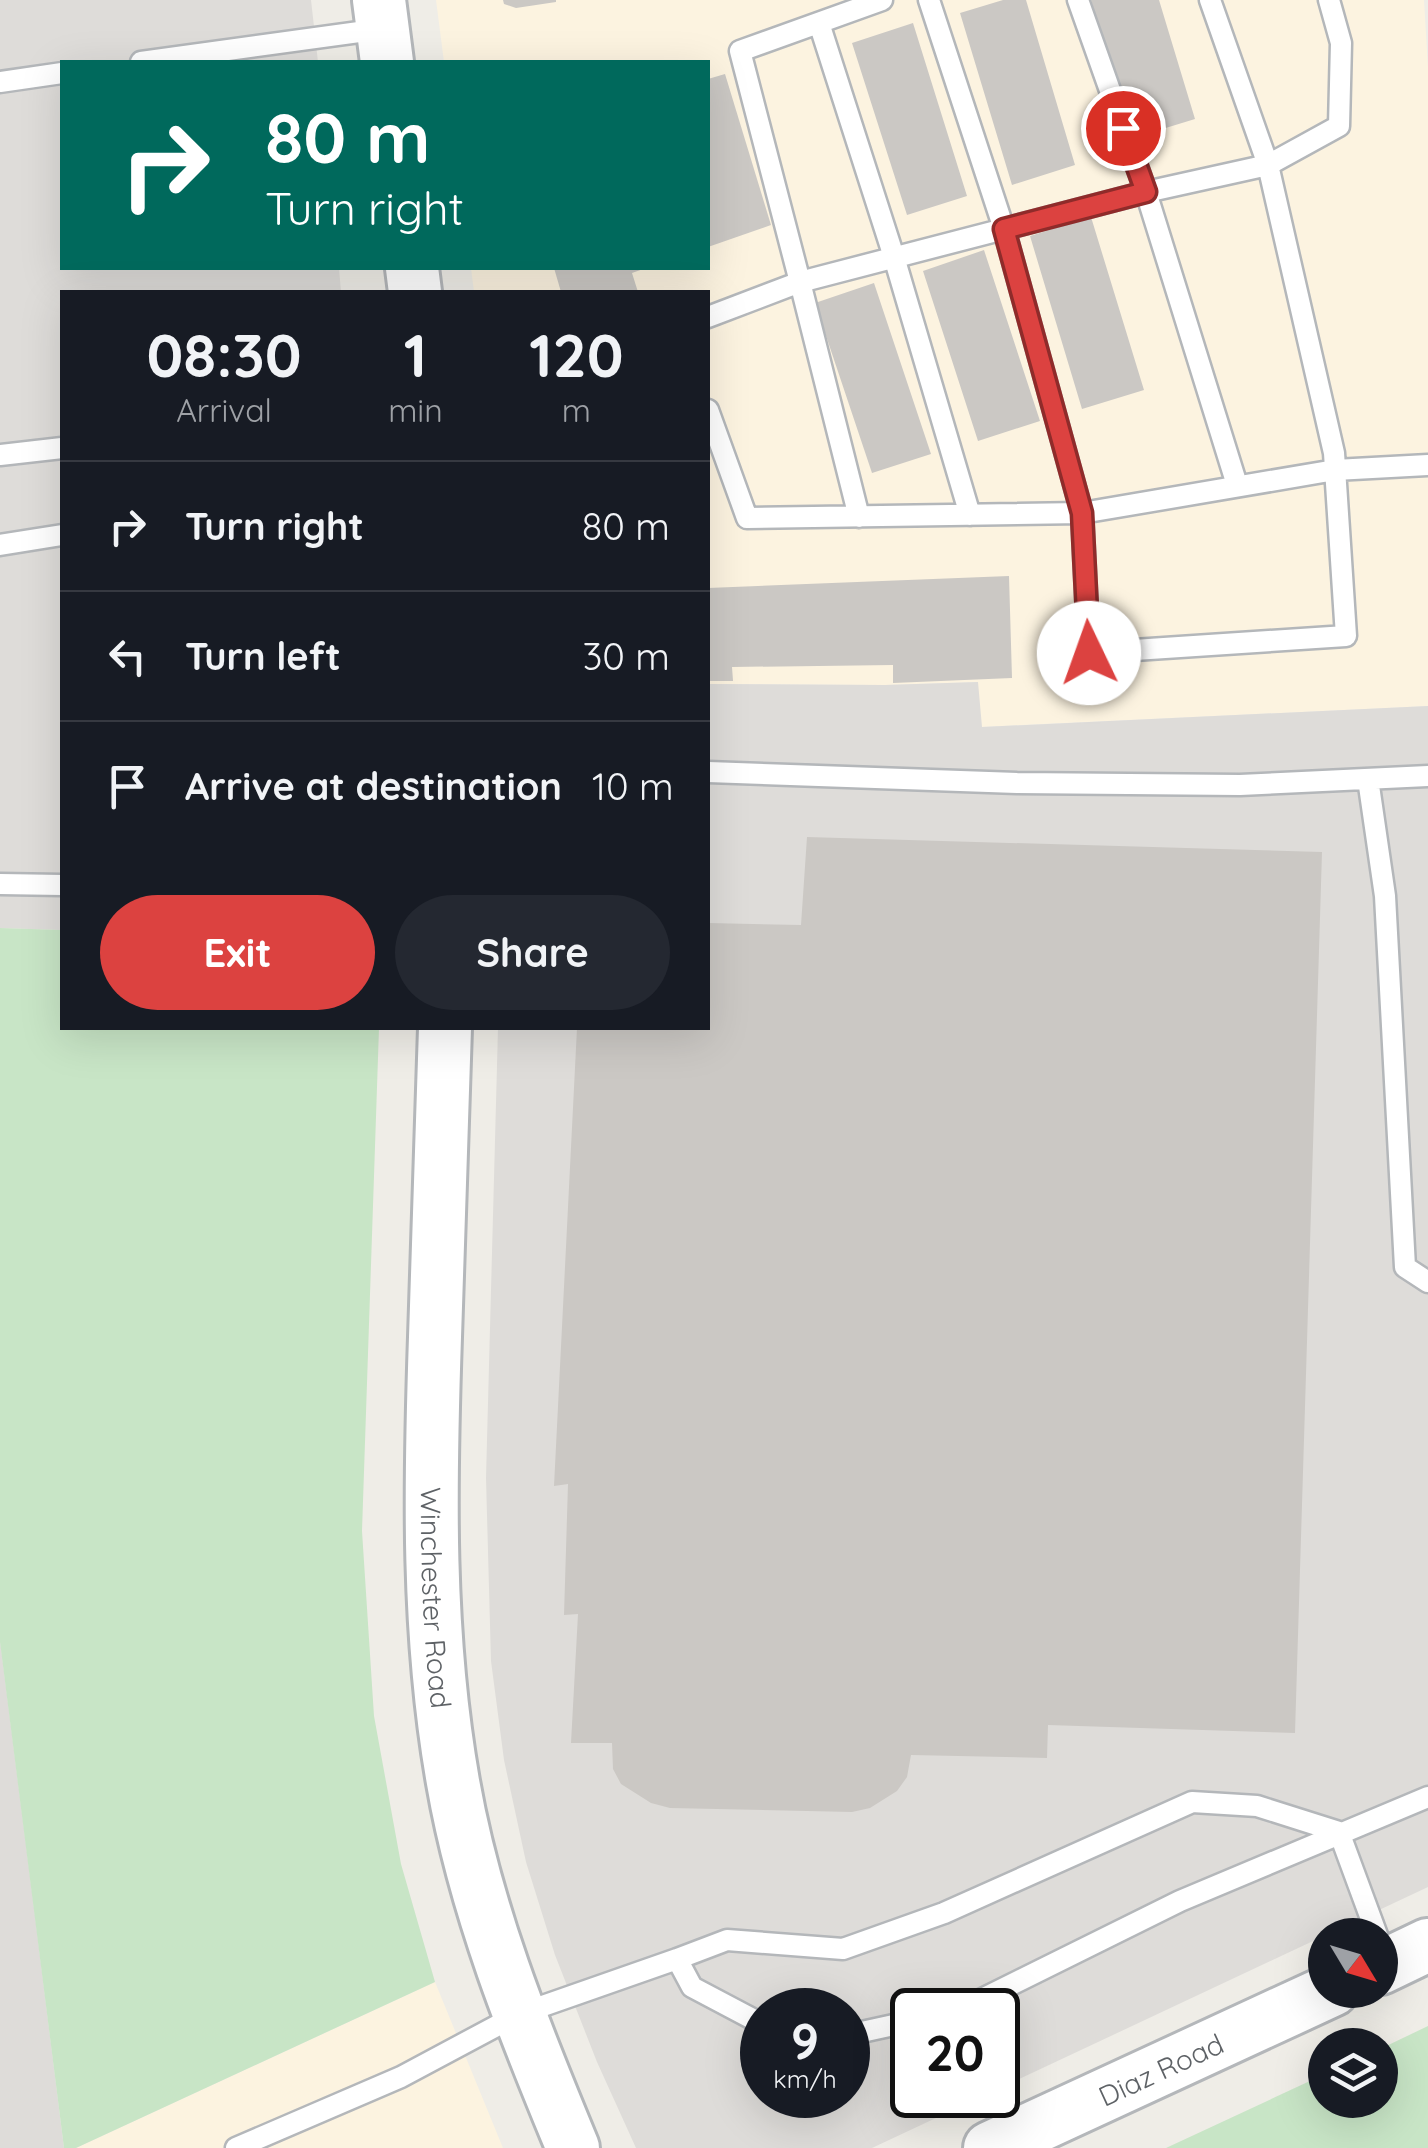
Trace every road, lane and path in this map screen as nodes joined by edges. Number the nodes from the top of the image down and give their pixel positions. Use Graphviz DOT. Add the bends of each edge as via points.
graph roads {
  1 [pos="882,0"];
  2 [pos="929,0"];
  3 [pos="1078,0"];
  4 [pos="1210,0"];
  5 [pos="1328,0"];
  6 [pos="819,23"];
  7 [pos="383,31"];
  8 [pos="156,60"];
  9 [pos="60,73"];
  10 [pos="0,82"];
  11 [pos="1268,165"];
  12 [pos="1146,192"];
  13 [pos="1004,229"];
  14 [pos="894,258"];
  15 [pos="800,282"];
  16 [pos="710,316"];
  17 [pos="710,416"];
  18 [pos="60,448"];
  19 [pos="0,455"];
  20 [pos="1428,465"];
  21 [pos="1335,470"];
  22 [pos="1236,484"];
  23 [pos="1082,513"];
  24 [pos="970,515"];
  25 [pos="858,516"];
  26 [pos="60,535"];
  27 [pos="0,545"];
  28 [pos="710,772"];
  29 [pos="1428,776"];
  30 [pos="1368,779"];
  31 [pos="0,884"];
  32 [pos="60,885"];
  33 [pos="445,1030"];
  34 [pos="1428,1282"];
  35 [pos="1428,1797"];
  36 [pos="1338,1832"];
  37 [pos="1376,1918"];
  38 [pos="678,1959"];
  39 [pos="1004,1988"];
  40 [pos="1308,2001"];
  41 [pos="740,2013"];
  42 [pos="518,2015"];
  43 [pos="236,2148"];
  44 [pos="573,2148"];
  45 [pos="990,2148"];
  1 -- 6 [label="lane"];
  2 -- 13 [label="lane"];
  3 -- 12 [label="lane"];
  4 -- 11 [label="lane"];
  5 -- 11 [label="lane" via="1341,43 1339,126"];
  6 -- 14 [label="lane"];
  6 -- 15 [label="lane" via="740,51"];
  7 -- 8 [label="lane"];
  9 -- 10 [label="lane"];
  11 -- 12 [label="lane"];
  11 -- 21 [label="lane"];
  12 -- 13 [label="lane"];
  12 -- 22 [label="lane"];
  13 -- 14 [label="lane"];
  13 -- 23 [label="lane"];
  14 -- 15 [label="lane"];
  14 -- 24 [label="lane"];
  15 -- 16 [label="lane"];
  15 -- 25 [label="lane"];
  17 -- 25 [label="lane" via="747,518"];
  18 -- 19 [label="lane"];
  20 -- 21 [label="lane"];
  21 -- 22 [label="lane"];
  21 -- 23 [label="lane" via="1346,636 1089,653"];
  22 -- 23 [label="lane"];
  23 -- 24 [label="lane"];
  24 -- 25 [label="lane"];
  26 -- 27 [label="lane"];
  28 -- 30 [label="lane" via="1036,784"];
  29 -- 30 [label="lane"];
  30 -- 34 [label="lane" via="1385,896 1406,1267"];
  31 -- 32 [label="lane"];
  33 -- 42 [label="street, Winchester Road" via="430,1505 436,1649 467,1849"];
  35 -- 36 [label="lane"];
  36 -- 37 [label="lane"];
  36 -- 38 [label="lane" via="1257,1806 1192,1802 944,1913 843,1949 727,1940"];
  36 -- 39 [label="lane"];
  38 -- 41 [label="lane" via="692,1988"];
  38 -- 42 [label="lane"];
  40 -- 45 [label="street, Diaz Road"];
  42 -- 43 [label="lane" via="401,2077"];
  42 -- 44 [label="street, Winchester Road"];
}
